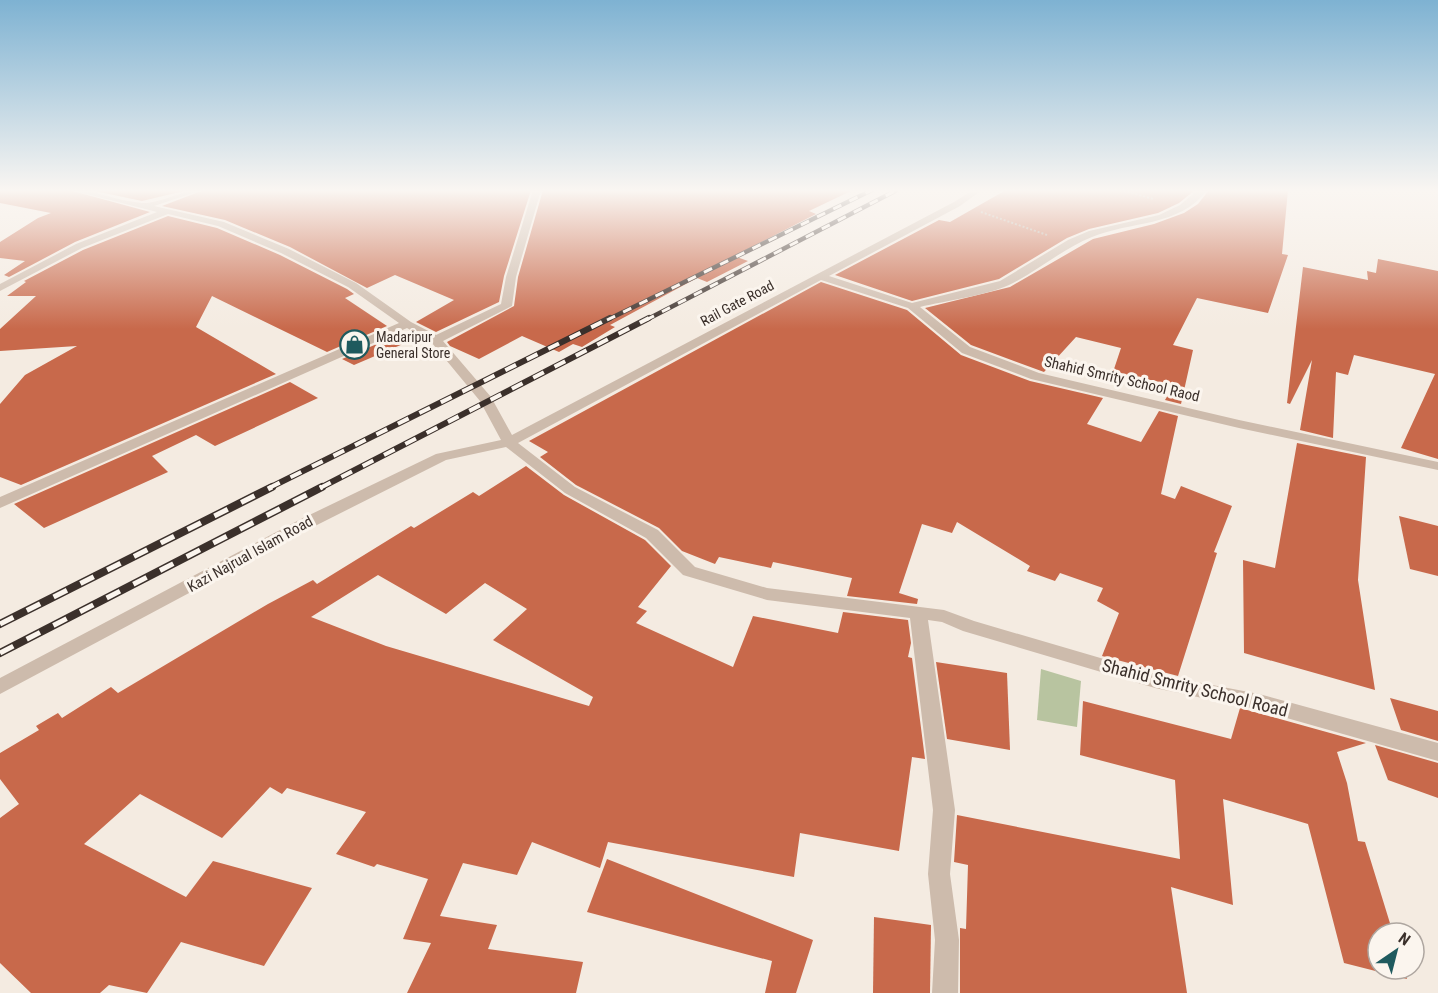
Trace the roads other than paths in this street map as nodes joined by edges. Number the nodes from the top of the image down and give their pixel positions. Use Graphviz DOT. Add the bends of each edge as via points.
graph roads {
  1 [pos="104,236"];
  2 [pos="250,236"];
  3 [pos="525,236"];
  4 [pos="895,236"];
  5 [pos="1084,236"];
  6 [pos="819,276"];
  7 [pos="0,288"];
  8 [pos="912,306"];
  9 [pos="407,324"];
  10 [pos="436,340"];
  11 [pos="509,442"];
  12 [pos="1438,466"];
  13 [pos="20,493"];
  14 [pos="0,495"];
  15 [pos="0,503"];
  16 [pos="918,614"];
  17 [pos="0,687"];
  18 [pos="1438,752"];
  19 [pos="945,993"];
  1 -- 7 [label="street"];
  2 -- 9 [label="street" via="352,285"];
  3 -- 10 [label="street" via="508,282 506,306"];
  4 -- 6 [label="street, Rail Gate Road"];
  5 -- 8 [label="street" via="1004,283"];
  6 -- 8 [label="street, Shahid Smrity School Raod"];
  6 -- 11 [label="street, Rail Gate Road"];
  8 -- 12 [label="street, Shahid Smrity School Raod" via="966,351 1035,376"];
  9 -- 10 [label="street"];
  9 -- 13 [label="street"];
  10 -- 11 [label="street" via="486,400"];
  11 -- 16 [label="street, Shahid Smrity School Road" via="570,490 652,534 689,571 767,594"];
  11 -- 17 [label="street, Kazi Najrual Islam Road" via="441,457 305,524"];
  13 -- 14 [label="street"];
  13 -- 15 [label="street"];
  16 -- 18 [label="street, Shahid Smrity School Road" via="944,616 1155,681 1259,702"];
  16 -- 19 [label="street" via="944,810 939,874 947,940"];
}
